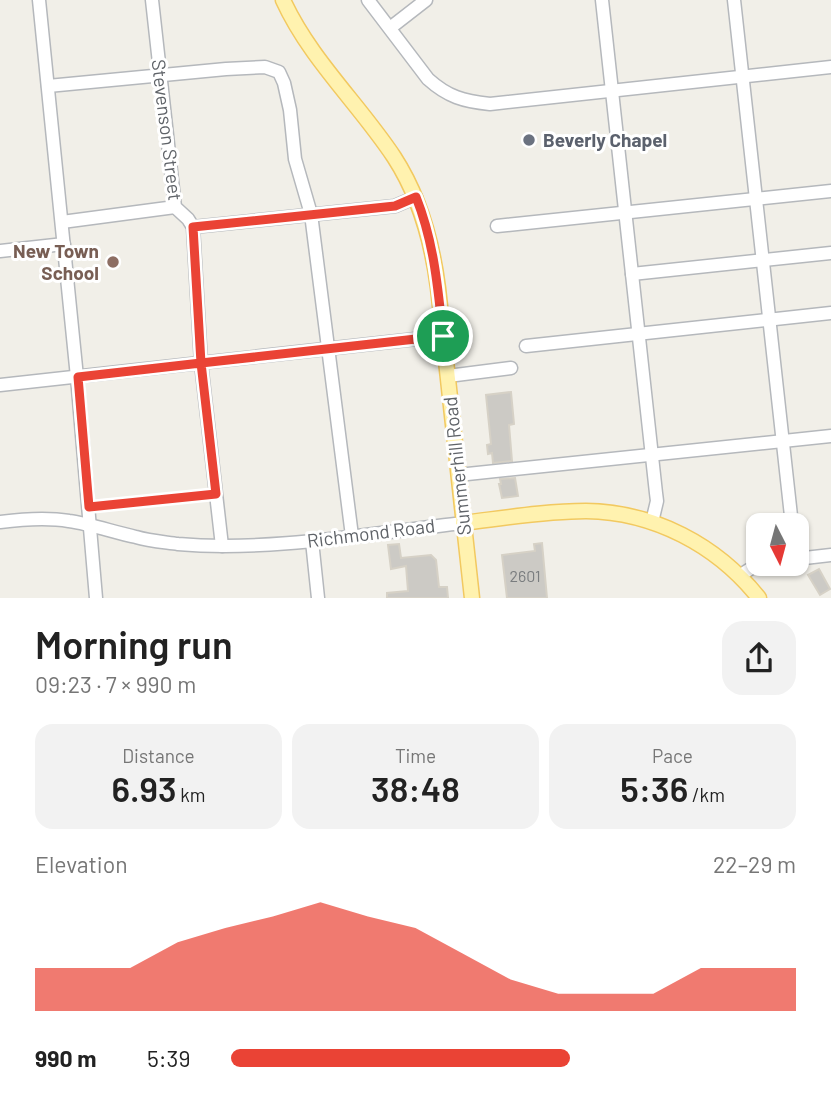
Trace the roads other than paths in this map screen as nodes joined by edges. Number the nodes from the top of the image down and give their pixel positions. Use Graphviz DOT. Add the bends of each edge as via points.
graph roads {
  1 [pos="39,0"];
  2 [pos="152,0"];
  3 [pos="283,0"];
  4 [pos="368,0"];
  5 [pos="426,0"];
  6 [pos="602,0"];
  7 [pos="734,0"];
  8 [pos="390,28"];
  9 [pos="831,67"];
  10 [pos="160,75"];
  11 [pos="743,77"];
  12 [pos="48,86"];
  13 [pos="612,90"];
  14 [pos="831,191"];
  15 [pos="416,197"];
  16 [pos="756,198"];
  17 [pos="175,207"];
  18 [pos="625,212"];
  19 [pos="310,214"];
  20 [pos="62,222"];
  21 [pos="497,226"];
  22 [pos="193,227"];
  23 [pos="64,244"];
  24 [pos="0,251"];
  25 [pos="831,253"];
  26 [pos="763,260"];
  27 [pos="632,274"];
  28 [pos="831,313"];
  29 [pos="771,320"];
  30 [pos="638,334"];
  31 [pos="443,336"];
  32 [pos="526,346"];
  33 [pos="329,349"];
  34 [pos="201,363"];
  35 [pos="511,368"];
  36 [pos="447,376"];
  37 [pos="78,377"];
  38 [pos="0,386"];
  39 [pos="831,436"];
  40 [pos="784,441"];
  41 [pos="653,455"];
  42 [pos="458,475"];
  43 [pos="791,513"];
  44 [pos="0,522"];
  45 [pos="652,522"];
  46 [pos="463,523"];
  47 [pos="90,526"];
  48 [pos="352,536"];
  49 [pos="312,541"];
  50 [pos="222,546"];
  51 [pos="831,555"];
  52 [pos="809,558"];
  53 [pos="746,570"];
  54 [pos="739,576"];
  55 [pos="96,597"];
  56 [pos="318,597"];
  57 [pos="472,597"];
  58 [pos="759,597"];
  1 -- 12 [label="street"];
  2 -- 10 [label="street, Stevenson Street"];
  3 -- 15 [label="main road, Summerhill Road" via="307,42 394,158"];
  4 -- 8 [label="street"];
  5 -- 8 [label="street"];
  6 -- 13 [label="street"];
  7 -- 11 [label="street"];
  8 -- 13 [label="street" via="428,79 465,102 490,104"];
  9 -- 11 [label="street"];
  10 -- 12 [label="street"];
  10 -- 17 [label="street, Stevenson Street"];
  10 -- 19 [label="street" via="265,67 279,72"];
  11 -- 13 [label="street"];
  11 -- 16 [label="street"];
  12 -- 20 [label="street"];
  13 -- 18 [label="street"];
  14 -- 16 [label="street"];
  15 -- 19 [label="street" via="395,206"];
  15 -- 31 [label="main road, Summerhill Road" via="434,254"];
  16 -- 18 [label="street"];
  16 -- 26 [label="street"];
  17 -- 20 [label="street"];
  17 -- 22 [label="street, Stevenson Street"];
  18 -- 21 [label="street"];
  18 -- 27 [label="street"];
  19 -- 22 [label="street"];
  19 -- 33 [label="street"];
  20 -- 23 [label="street"];
  22 -- 34 [label="street, Stevenson Street"];
  23 -- 24 [label="street"];
  23 -- 37 [label="street"];
  25 -- 26 [label="street"];
  26 -- 27 [label="street"];
  26 -- 29 [label="street"];
  27 -- 30 [label="street"];
  28 -- 29 [label="street"];
  29 -- 30 [label="street"];
  29 -- 40 [label="street"];
  30 -- 32 [label="street"];
  30 -- 41 [label="street"];
  31 -- 33 [label="street"];
  31 -- 36 [label="main road, Summerhill Road"];
  33 -- 34 [label="street"];
  33 -- 48 [label="street"];
  34 -- 37 [label="street"];
  34 -- 50 [label="street, Stevenson Street"];
  35 -- 36 [label="street"];
  36 -- 42 [label="main road, Summerhill Road"];
  37 -- 38 [label="street"];
  37 -- 47 [label="street"];
  39 -- 40 [label="street"];
  40 -- 41 [label="street"];
  40 -- 43 [label="street"];
  41 -- 42 [label="street"];
  41 -- 45 [label="street" via="657,501"];
  42 -- 46 [label="main road, Summerhill Road"];
  44 -- 47 [label="street, Richmond Road" via="48,518"];
  45 -- 46 [label="main road, Richmond Road" via="577,511"];
  45 -- 54 [label="main road, Richmond Road" via="694,541"];
  46 -- 48 [label="street, Richmond Road"];
  46 -- 57 [label="main road, Summerhill Road"];
  47 -- 50 [label="street, Richmond Road" via="178,544"];
  47 -- 55 [label="street"];
  48 -- 49 [label="street, Richmond Road"];
  49 -- 50 [label="street, Richmond Road"];
  49 -- 56 [label="street"];
  51 -- 52 [label="street"];
  53 -- 54 [label="street"];
  54 -- 58 [label="main road, Richmond Road"];
}
